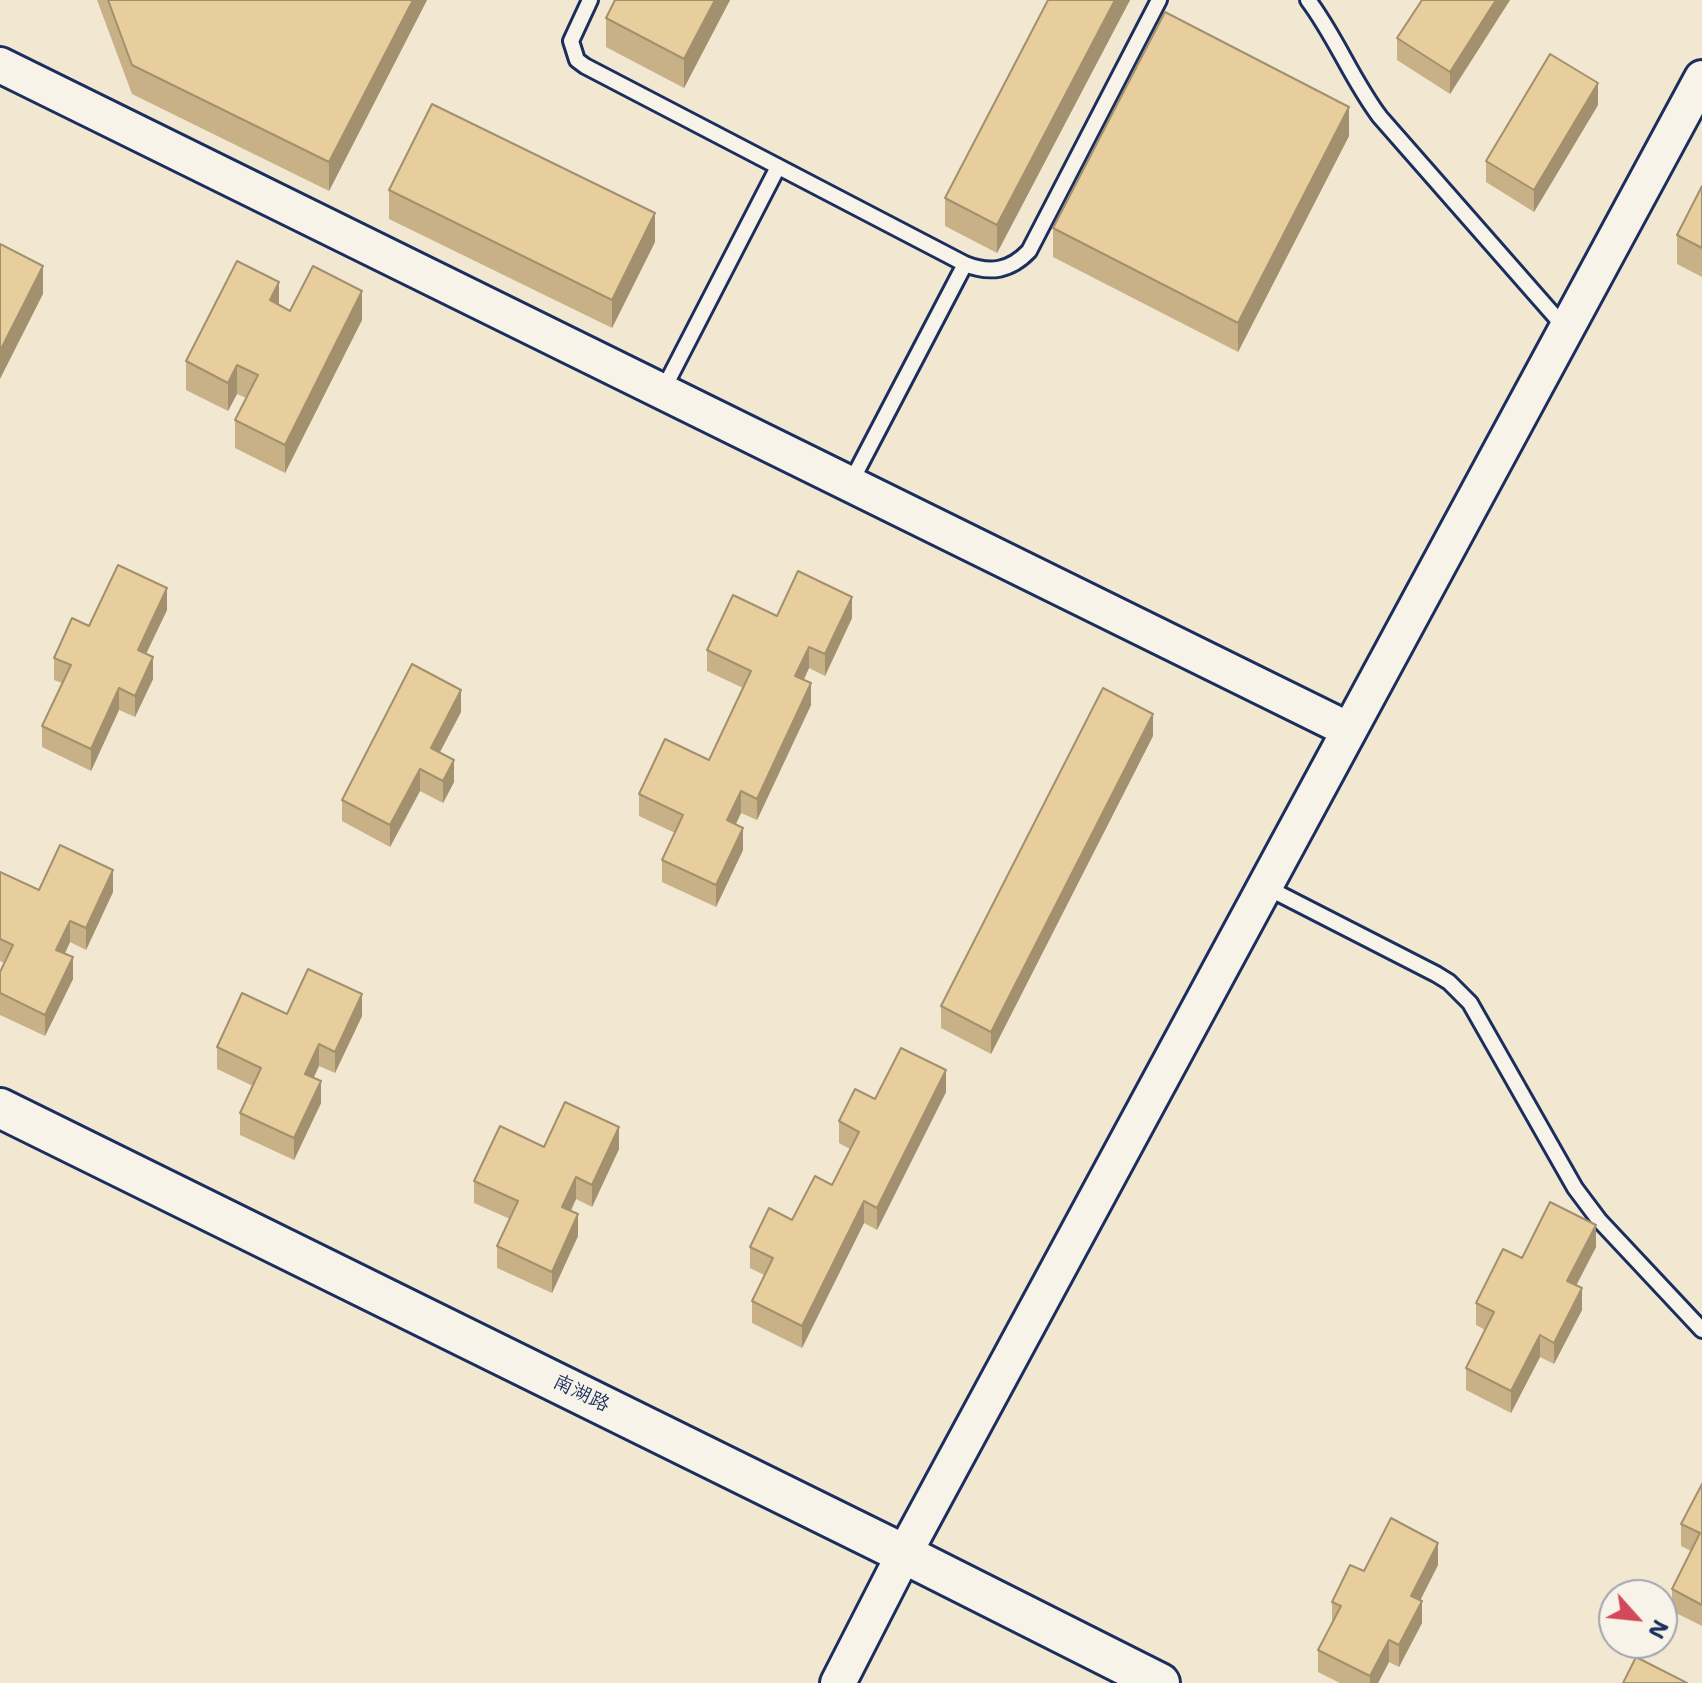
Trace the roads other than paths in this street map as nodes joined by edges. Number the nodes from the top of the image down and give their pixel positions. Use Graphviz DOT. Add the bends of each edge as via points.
graph roads {
  1 [pos="590,0"];
  2 [pos="1159,0"];
  3 [pos="1308,0"];
  4 [pos="0,65"];
  5 [pos="1702,78"];
  6 [pos="778,167"];
  7 [pos="965,264"];
  8 [pos="1566,330"];
  9 [pos="662,391"];
  10 [pos="850,484"];
  11 [pos="1349,730"];
  12 [pos="1265,886"];
  13 [pos="0,1108"];
  14 [pos="1702,1330"];
  15 [pos="904,1554"];
  16 [pos="838,1683"];
  17 [pos="1160,1683"];
  1 -- 6 [label="lane" via="571,41 577,60"];
  2 -- 7 [label="lane" via="1029,251 1019,261 992,271"];
  3 -- 8 [label="lane" via="1380,117"];
  4 -- 9 [label="street"];
  5 -- 8 [label="street"];
  6 -- 7 [label="lane"];
  6 -- 9 [label="lane"];
  7 -- 10 [label="lane"];
  8 -- 11 [label="street"];
  9 -- 10 [label="street"];
  10 -- 11 [label="street"];
  11 -- 12 [label="street"];
  12 -- 14 [label="lane" via="1461,991 1575,1188"];
  12 -- 15 [label="street"];
  13 -- 15 [label="main road, 南湖路"];
  15 -- 16 [label="street"];
  15 -- 17 [label="main road, 南湖路"];
}
